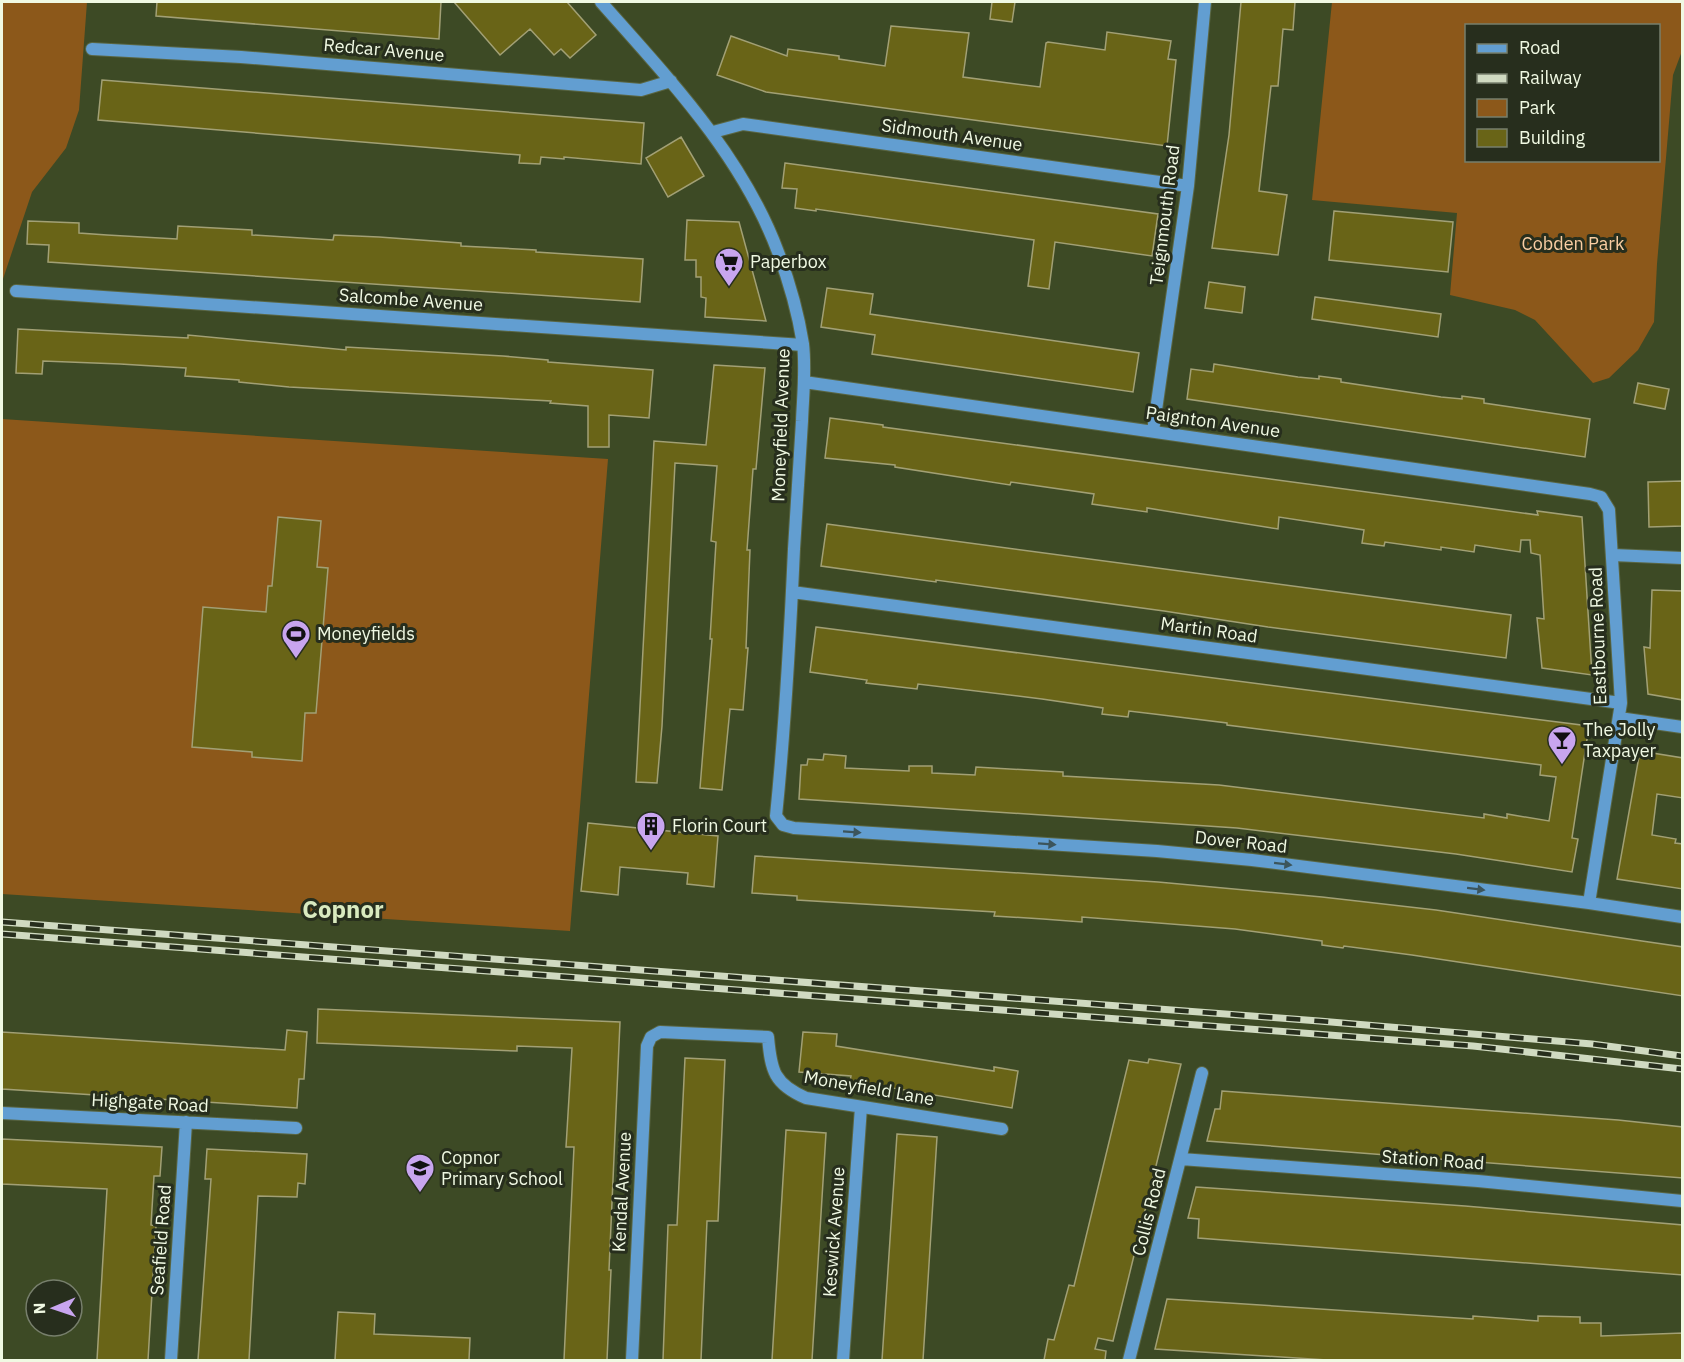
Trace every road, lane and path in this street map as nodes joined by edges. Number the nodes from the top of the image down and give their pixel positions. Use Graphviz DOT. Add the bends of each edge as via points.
graph roads {
  1 [pos="601,2"];
  2 [pos="1205,2"];
  3 [pos="92,49"];
  4 [pos="671,81"];
  5 [pos="712,132"];
  6 [pos="1188,186"];
  7 [pos="16,291"];
  8 [pos="803,345"];
  9 [pos="804,382"];
  10 [pos="1153,431"];
  11 [pos="1609,510"];
  12 [pos="1613,555"];
  13 [pos="1683,558"];
  14 [pos="792,592"];
  15 [pos="1621,703"];
  16 [pos="1619,718"];
  17 [pos="1683,727"];
  18 [pos="794,828"];
  19 [pos="1589,903"];
  20 [pos="1683,917"];
  21 [pos="660,1032"];
  22 [pos="1202,1073"];
  23 [pos="861,1107"];
  24 [pos="2,1113"];
  25 [pos="186,1122"];
  26 [pos="296,1128"];
  27 [pos="1002,1129"];
  28 [pos="1181,1159"];
  29 [pos="1683,1201"];
  30 [pos="171,1360"];
  31 [pos="632,1360"];
  32 [pos="843,1360"];
  33 [pos="1129,1360"];
  1 -- 4 [label="street, Moneyfield Avenue"];
  2 -- 6 [label="street, Teignmouth Road"];
  3 -- 4 [label="street, Redcar Avenue" via="641,90"];
  4 -- 5 [label="street, Moneyfield Avenue"];
  5 -- 6 [label="street, Sidmouth Avenue" via="743,124"];
  5 -- 8 [label="street, Moneyfield Avenue" via="762,216 778,252"];
  6 -- 10 [label="street, Teignmouth Road"];
  7 -- 8 [label="street, Salcombe Avenue"];
  8 -- 9 [label="street, Moneyfield Avenue"];
  9 -- 10 [label="street, Paignton Avenue"];
  9 -- 14 [label="street, Moneyfield Avenue"];
  10 -- 11 [label="street, Paignton Avenue" via="1590,494 1601,497"];
  11 -- 12 [label="street, Eastbourne Road"];
  12 -- 13 [label="street"];
  12 -- 15 [label="street, Eastbourne Road"];
  14 -- 15 [label="street, Martin Road"];
  14 -- 18 [label="street, Moneyfield Avenue" via="776,816 783,825"];
  15 -- 16 [label="street, Eastbourne Road"];
  16 -- 17 [label="street"];
  16 -- 19 [label="street, Eastbourne Road"];
  18 -- 19 [label="street, Dover Road, one-way" via="1157,851"];
  19 -- 20 [label="street, Dover Road"];
  21 -- 23 [label="street, Moneyfield Lane" via="768,1037 770,1061 789,1091 806,1098"];
  21 -- 31 [label="street, Kendal Avenue" via="651,1037 647,1046"];
  22 -- 28 [label="street, Collis Road"];
  23 -- 27 [label="street, Moneyfield Lane"];
  23 -- 32 [label="street, Keswick Avenue"];
  24 -- 25 [label="street, Highgate Road"];
  25 -- 26 [label="street, Highgate Road"];
  25 -- 30 [label="street, Seafield Road"];
  28 -- 29 [label="street, Station Road"];
  28 -- 33 [label="street, Collis Road"];
}
